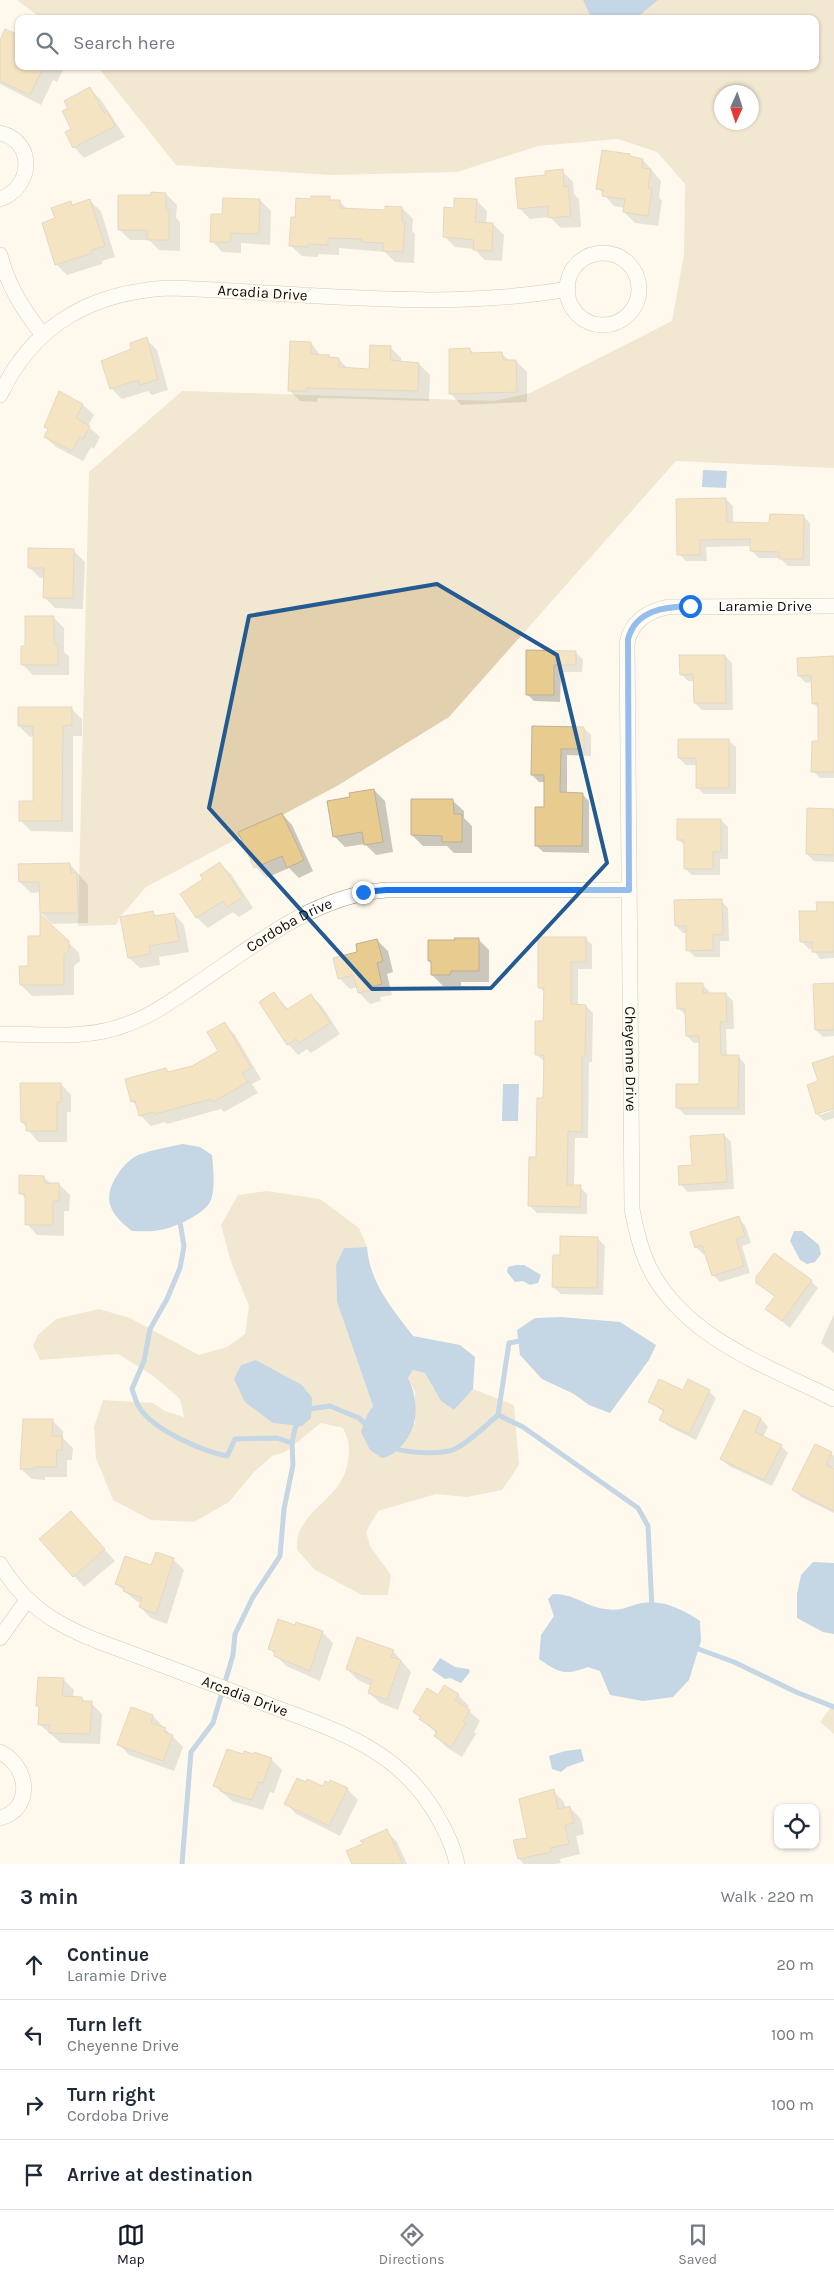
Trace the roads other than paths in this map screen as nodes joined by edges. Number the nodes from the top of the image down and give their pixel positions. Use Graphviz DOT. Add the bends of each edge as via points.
graph roads {
  1 [pos="0,132"];
  2 [pos="0,198"];
  3 [pos="0,255"];
  4 [pos="568,289"];
  5 [pos="43,334"];
  6 [pos="0,396"];
  7 [pos="834,606"];
  8 [pos="639,620"];
  9 [pos="629,890"];
  10 [pos="0,1034"];
  11 [pos="834,1399"];
  12 [pos="0,1564"];
  13 [pos="27,1600"];
  14 [pos="0,1638"];
  15 [pos="0,1752"];
  16 [pos="0,1818"];
  17 [pos="457,1864"];
  1 -- 2 [label="street" via="13,138 20,146 26,166 19,187"];
  3 -- 5 [label="street" via="17,300"];
  4 -- 4 [label="street" via="572,307 580,316 603,325 614,323 628,314 637,300 639,289 632,268 624,260 603,253 580,261 572,271"];
  4 -- 5 [label="street, Arcadia Drive" via="468,300 144,290 116,295 89,305"];
  5 -- 6 [label="street, Arcadia Drive" via="13,372"];
  7 -- 8 [label="street, Laramie Drive" via="668,607 652,611"];
  8 -- 9 [label="street, Cheyenne Drive" via="627,643"];
  9 -- 10 [label="street, Cordoba Drive" via="386,890 346,896 294,920 138,1020 96,1033"];
  9 -- 11 [label="street, Cheyenne Drive" via="632,1209 642,1249 660,1285 693,1322 733,1348"];
  12 -- 13 [label="street, Arcadia Drive"];
  13 -- 14 [label="street"];
  13 -- 17 [label="street, Arcadia Drive" via="47,1617 73,1630 340,1731 374,1750 405,1774 428,1801 451,1842"];
  15 -- 16 [label="street" via="18,1765 24,1788 14,1810"];
}
